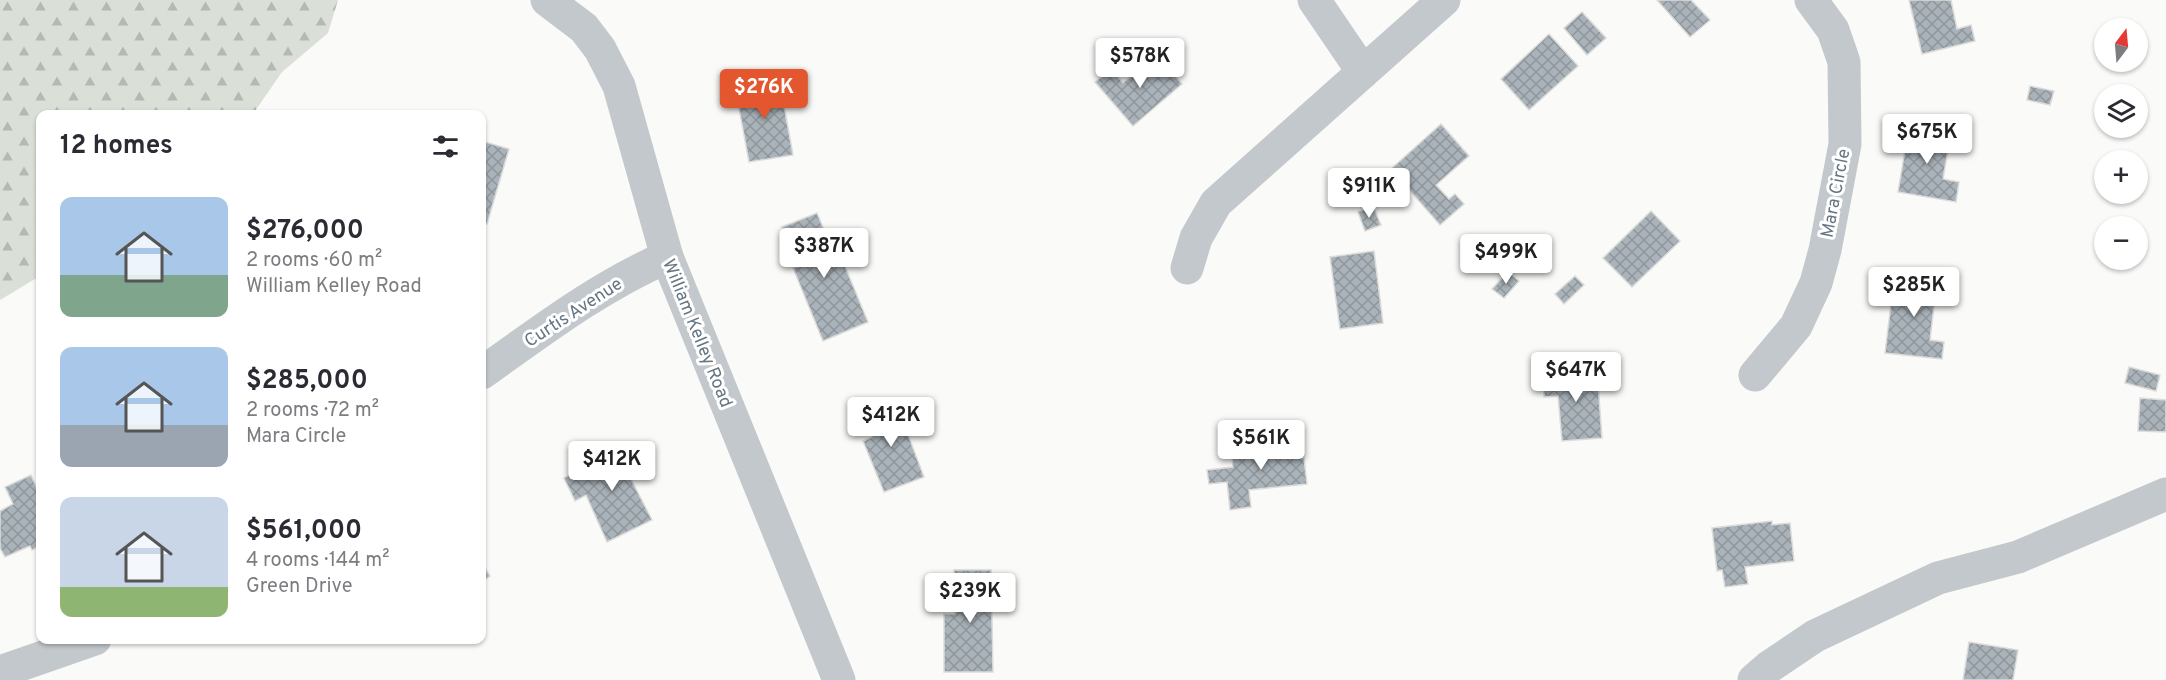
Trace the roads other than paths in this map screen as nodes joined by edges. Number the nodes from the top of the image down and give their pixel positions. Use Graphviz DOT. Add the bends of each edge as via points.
graph roads {
  1 [pos="547,0"];
  2 [pos="1314,0"];
  3 [pos="1444,0"];
  4 [pos="1811,0"];
  5 [pos="1363,72"];
  6 [pos="667,257"];
  7 [pos="1187,268"];
  8 [pos="486,370"];
  9 [pos="1755,375"];
  10 [pos="2166,494"];
  11 [pos="81,644"];
  12 [pos="0,672"];
  13 [pos="838,680"];
  14 [pos="1754,680"];
  1 -- 6 [label="street, William Kelley Road" via="584,28 600,48 619,86"];
  2 -- 5 [label="street"];
  3 -- 5 [label="street"];
  4 -- 9 [label="street, Mara Circle" via="1833,30 1844,62 1845,144 1816,283 1796,326"];
  5 -- 7 [label="street" via="1216,203 1203,223"];
  6 -- 8 [label="street, Curtis Avenue" via="580,304"];
  6 -- 13 [label="street, William Kelley Road"];
  10 -- 14 [label="street" via="2018,557 1938,578 1815,636"];
  11 -- 12 [label="street"];
}
